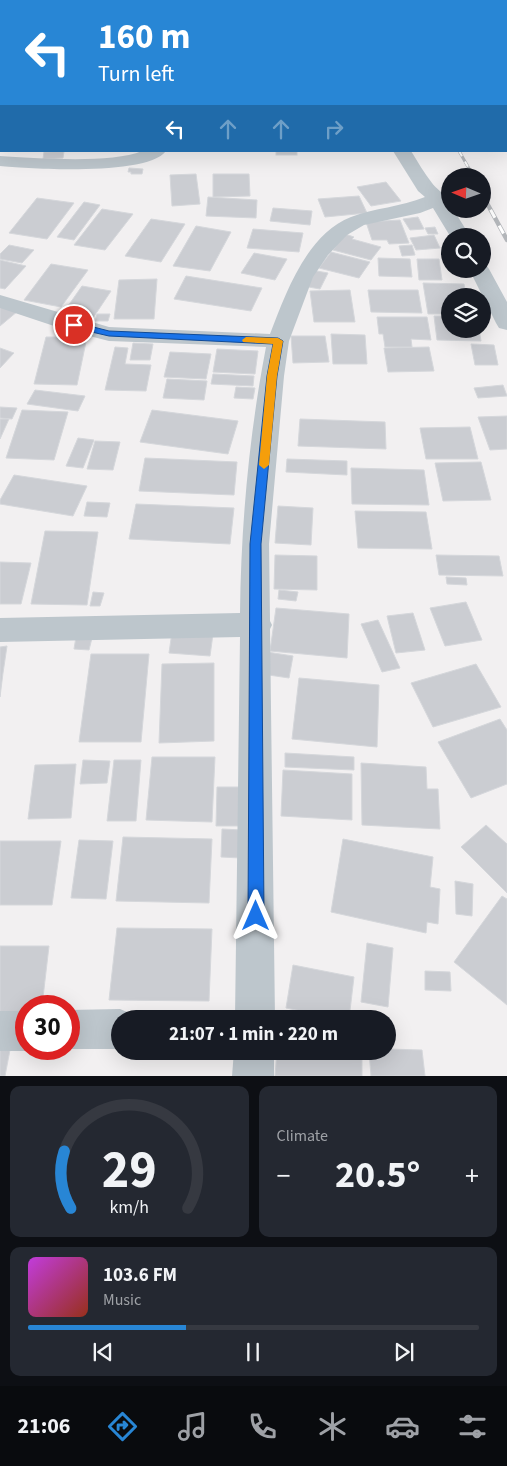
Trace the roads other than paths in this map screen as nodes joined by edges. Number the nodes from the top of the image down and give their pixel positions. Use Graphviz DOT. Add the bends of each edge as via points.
graph roads {
  1 [pos="154,152"];
  2 [pos="403,152"];
  3 [pos="0,161"];
  4 [pos="438,199"];
  5 [pos="455,228"];
  6 [pos="484,278"];
  7 [pos="0,301"];
  8 [pos="507,322"];
  9 [pos="278,341"];
  10 [pos="257,625"];
  11 [pos="0,630"];
  12 [pos="255,1010"];
  13 [pos="111,1029"];
  14 [pos="80,1030"];
  15 [pos="0,1031"];
  16 [pos="15,1031"];
  17 [pos="254,1060"];
  18 [pos="253,1076"];
  1 -- 3 [label="street" via="133,160 84,164"];
  2 -- 4 [label="street" via="425,186"];
  4 -- 5 [label="street"];
  4 -- 9 [label="street" via="413,209 358,221 340,231 320,251 302,277"];
  6 -- 8 [label="street"];
  7 -- 9 [label="street" via="109,334"];
  9 -- 10 [label="street" via="255,544"];
  10 -- 11 [label="street"];
  10 -- 12 [label="street"];
  13 -- 14 [label="street"];
  15 -- 16 [label="street"];
  17 -- 18 [label="street"];
}
